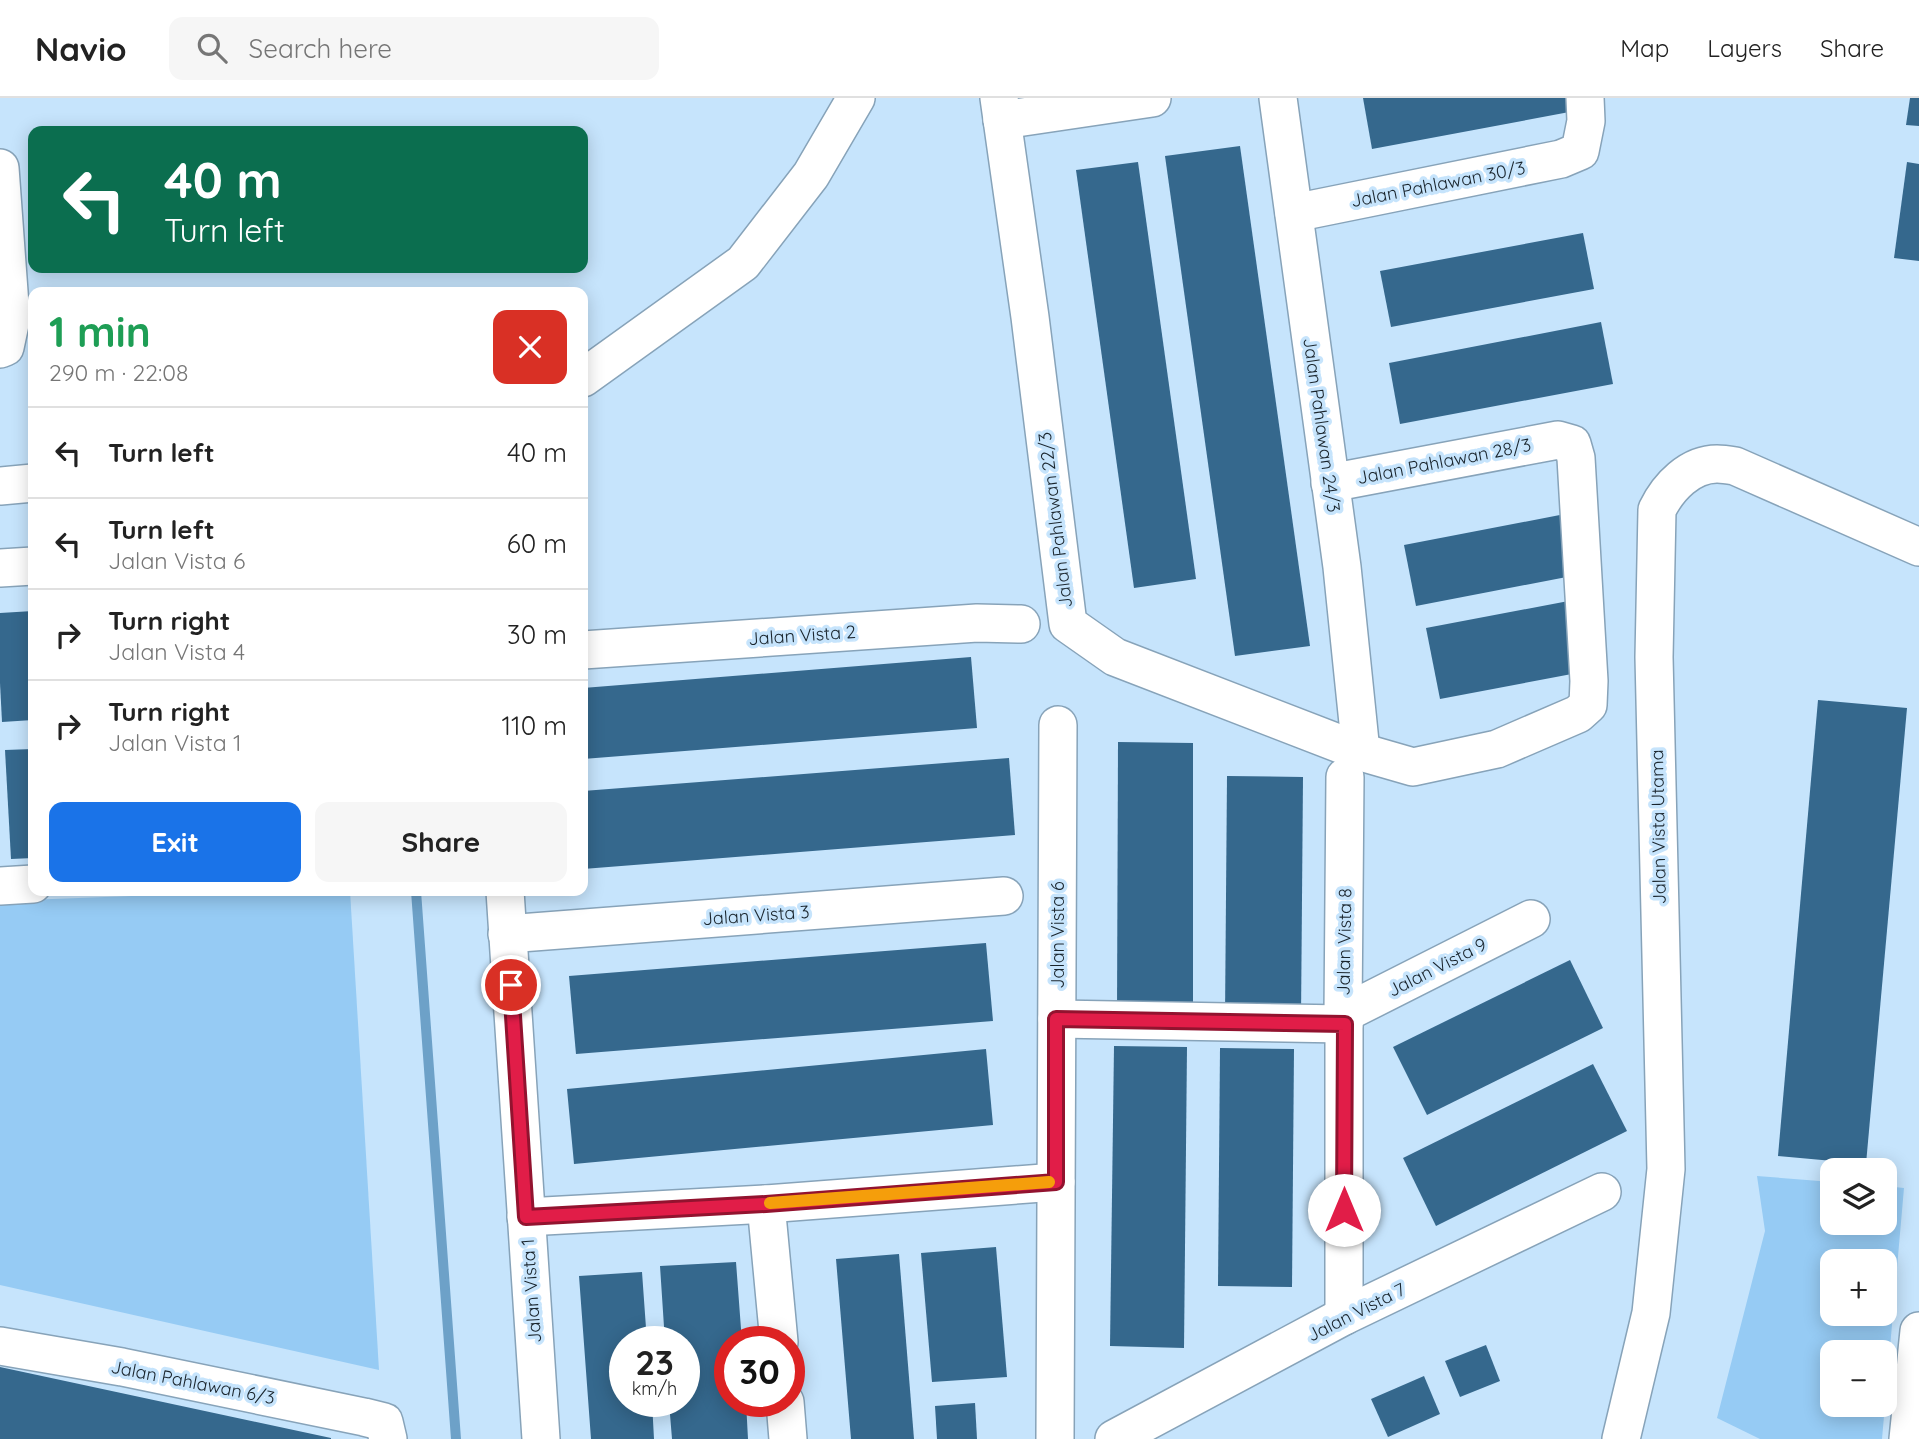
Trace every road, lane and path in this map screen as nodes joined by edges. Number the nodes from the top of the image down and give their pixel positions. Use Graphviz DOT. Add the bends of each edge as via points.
graph roads {
  1 [pos="856,98"];
  2 [pos="1152,98"];
  3 [pos="1278,98"];
  4 [pos="1585,98"];
  5 [pos="1001,109"];
  6 [pos="0,168"];
  7 [pos="1294,213"];
  8 [pos="3,348"];
  9 [pos="588,374"];
  10 [pos="28,484"];
  11 [pos="1330,484"];
  12 [pos="0,486"];
  13 [pos="1919,547"];
  14 [pos="28,566"];
  15 [pos="0,568"];
  16 [pos="1021,624"];
  17 [pos="588,649"];
  18 [pos="1578,714"];
  19 [pos="1058,725"];
  20 [pos="1353,765"];
  21 [pos="28,884"];
  22 [pos="0,886"];
  23 [pos="505,896"];
  24 [pos="1003,896"];
  25 [pos="1531,919"];
  26 [pos="508,934"];
  27 [pos="1056,1019"];
  28 [pos="1344,1019"];
  29 [pos="1056,1182"];
  30 [pos="1602,1192"];
  31 [pos="766,1204"];
  32 [pos="526,1217"];
  33 [pos="1344,1316"];
  34 [pos="777,1326"];
  35 [pos="1919,1331"];
  36 [pos="0,1346"];
  37 [pos="786,1417"];
  38 [pos="386,1431"];
  39 [pos="541,1439"];
  40 [pos="788,1439"];
  41 [pos="1055,1439"];
  42 [pos="1114,1439"];
  43 [pos="1621,1439"];
  44 [pos="1908,1439"];
  1 -- 9 [label="street" via="811,176 743,263"];
  2 -- 5 [label="street"];
  3 -- 7 [label="street, Jalan Pahlawan 24/3"];
  4 -- 7 [label="street, Jalan Pahlawan 30/3" via="1580,151 1561,159"];
  5 -- 20 [label="street, Jalan Pahlawan 22/3" via="1068,624 1115,657"];
  6 -- 8 [label="street" via="11,319"];
  7 -- 11 [label="street, Jalan Pahlawan 24/3"];
  10 -- 12 [label="street"];
  11 -- 18 [label="street, Jalan Pahlawan 28/3" via="1558,440 1572,444 1589,681 1588,705"];
  11 -- 20 [label="street, Jalan Pahlawan 24/3" via="1342,567"];
  13 -- 43 [label="street, Jalan Vista Utama" via="1735,466 1717,464 1686,474 1664,495 1657,510 1654,657 1665,1169 1651,1313"];
  14 -- 15 [label="street"];
  16 -- 17 [label="street, Jalan Vista 2" via="977,622"];
  18 -- 20 [label="street, Jalan Pahlawan 22/3" via="1496,748 1413,767"];
  19 -- 27 [label="street, Jalan Vista 6"];
  20 -- 28 [label="street, Jalan Vista 8"];
  21 -- 22 [label="street"];
  23 -- 26 [label="street, Jalan Vista 1"];
  24 -- 26 [label="street, Jalan Vista 3"];
  25 -- 28 [label="street, Jalan Vista 9"];
  26 -- 32 [label="street, Jalan Vista 1"];
  27 -- 28 [label="street"];
  27 -- 29 [label="street, Jalan Vista 6"];
  28 -- 33 [label="street, Jalan Vista 8"];
  29 -- 31 [label="street"];
  29 -- 41 [label="street, Jalan Vista 6"];
  30 -- 33 [label="street, Jalan Vista 7"];
  31 -- 32 [label="street"];
  31 -- 34 [label="street"];
  32 -- 39 [label="street, Jalan Vista 1"];
  33 -- 42 [label="street, Jalan Vista 7"];
  35 -- 44 [label="street"];
  36 -- 38 [label="street, Jalan Pahlawan 6/3" via="136,1370"];
  37 -- 40 [label="street"];
}
